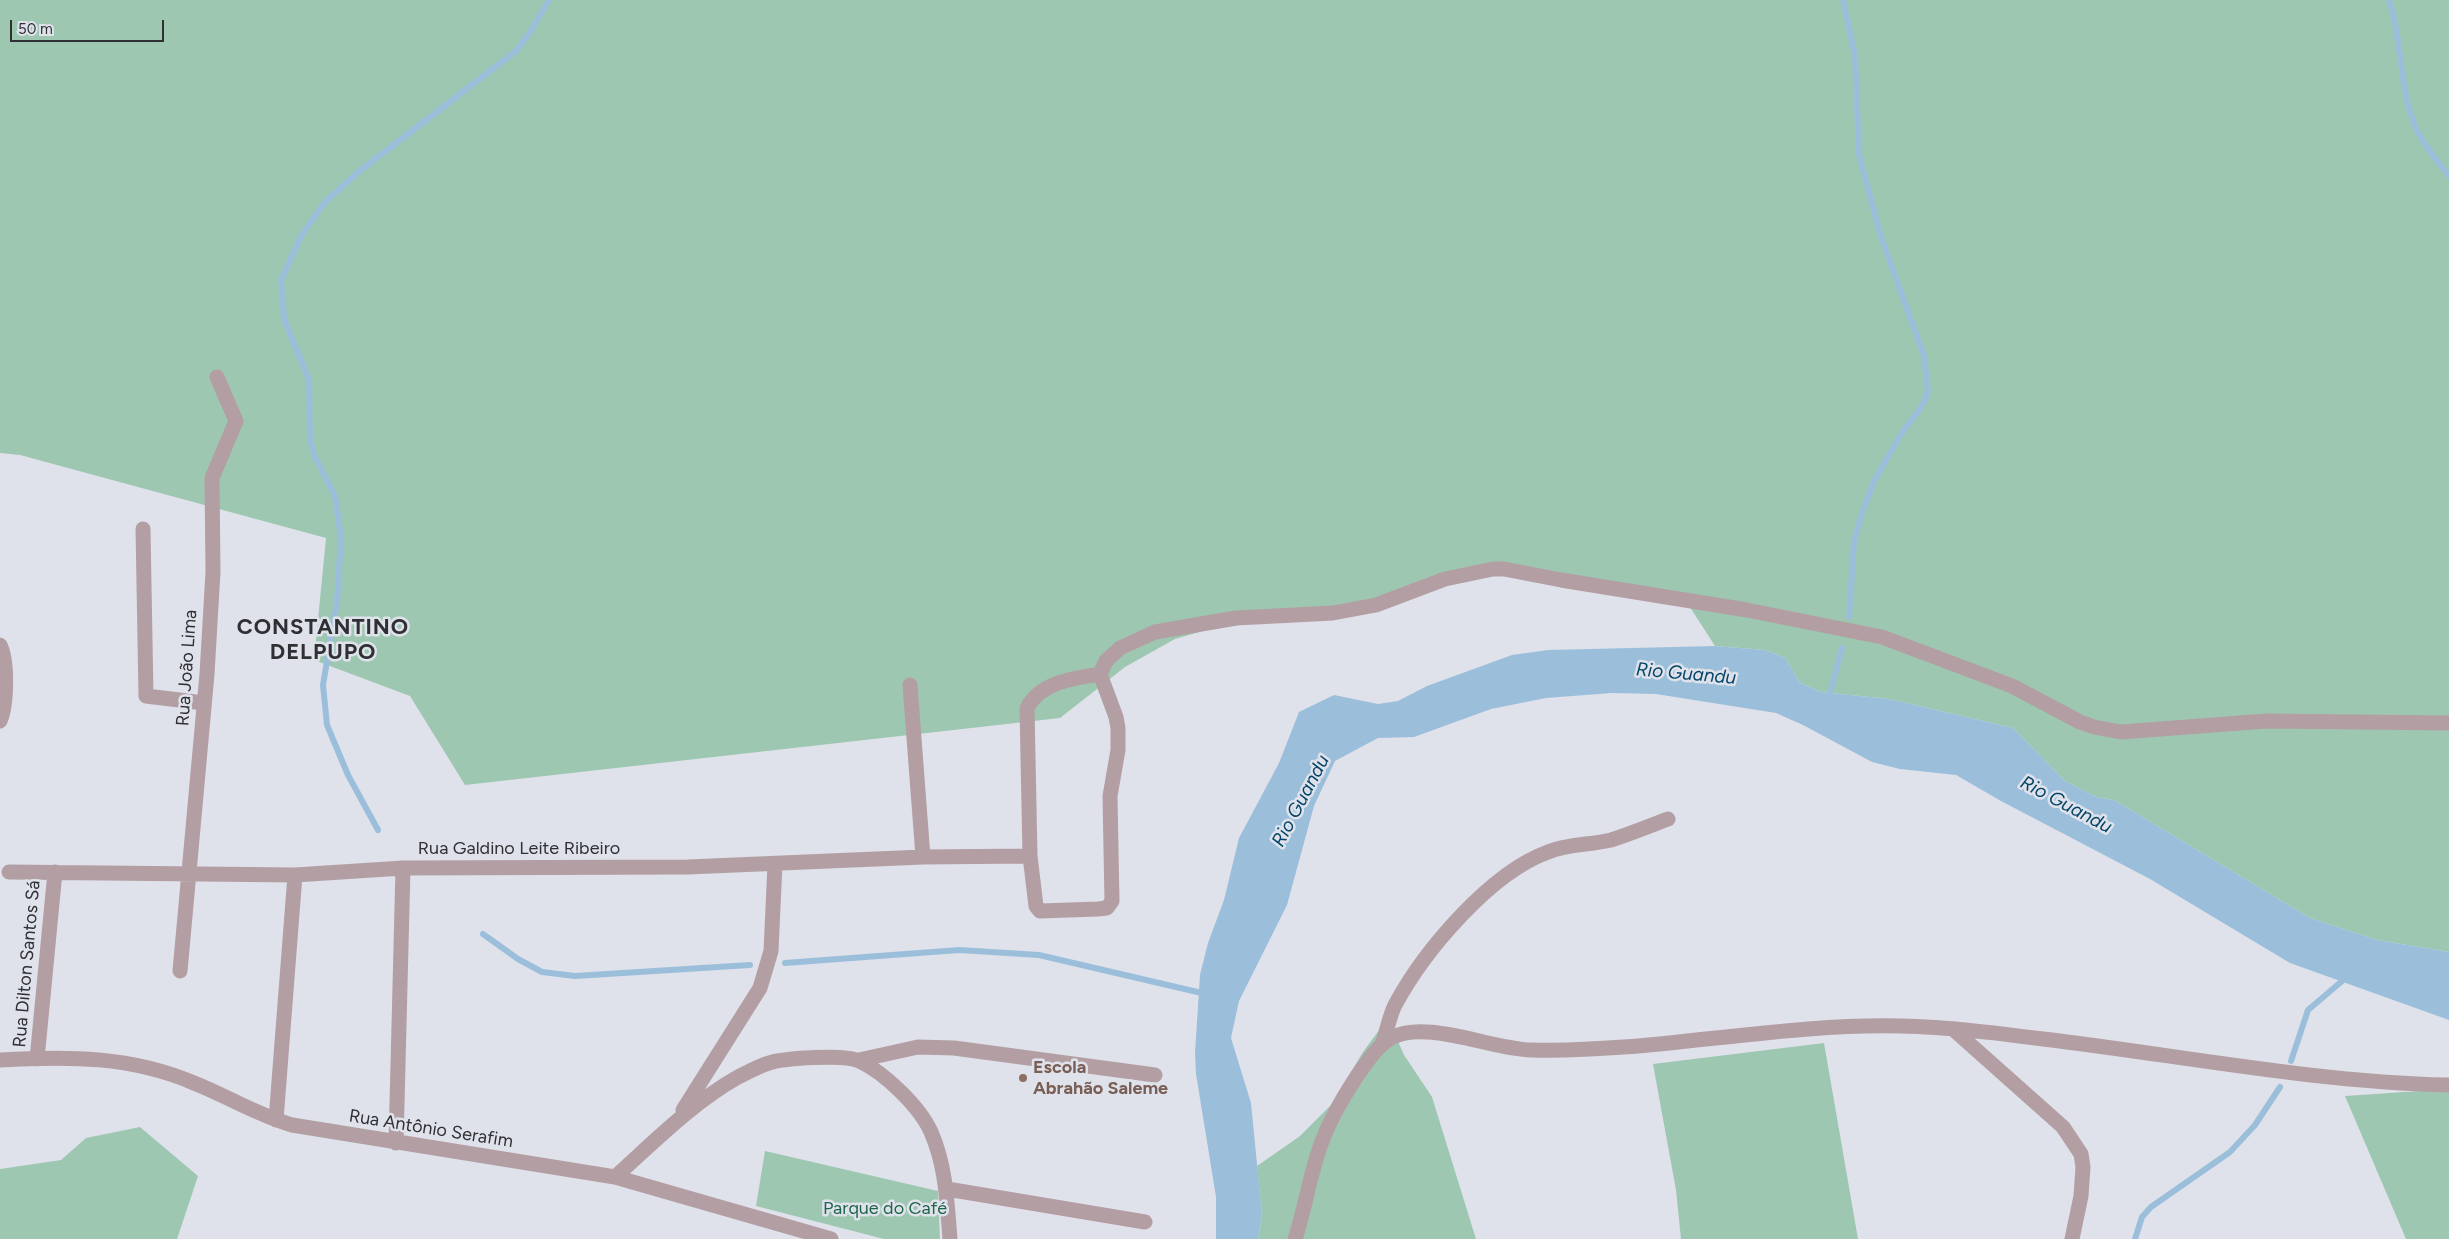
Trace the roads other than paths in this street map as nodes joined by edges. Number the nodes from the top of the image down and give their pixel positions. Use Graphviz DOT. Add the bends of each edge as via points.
graph roads {
  1 [pos="217,377"];
  2 [pos="143,530"];
  3 [pos="0,645"];
  4 [pos="1100,674"];
  5 [pos="910,685"];
  6 [pos="204,703"];
  7 [pos="0,721"];
  8 [pos="2449,723"];
  9 [pos="1668,819"];
  10 [pos="1030,856"];
  11 [pos="923,857"];
  12 [pos="775,864"];
  13 [pos="403,868"];
  14 [pos="9,872"];
  15 [pos="54,872"];
  16 [pos="187,874"];
  17 [pos="295,875"];
  18 [pos="180,971"];
  19 [pos="1954,1030"];
  20 [pos="1382,1044"];
  21 [pos="0,1060"];
  22 [pos="37,1060"];
  23 [pos="859,1060"];
  24 [pos="1155,1074"];
  25 [pos="2449,1085"];
  26 [pos="276,1120"];
  27 [pos="676,1122"];
  28 [pos="396,1143"];
  29 [pos="615,1177"];
  30 [pos="946,1190"];
  31 [pos="1146,1222"];
  32 [pos="831,1239"];
  33 [pos="950,1239"];
  34 [pos="1296,1239"];
  35 [pos="2072,1239"];
  1 -- 6 [label="street, Rua João Lima" via="236,422 212,478 213,572"];
  2 -- 6 [label="street" via="146,696"];
  3 -- 7 [label="street" via="5,681"];
  4 -- 8 [label="street" via="1106,660 1120,648 1155,632 1212,620 1350,610 1376,605 1445,579 1504,569 1747,610 1882,637 2012,686 2080,722 2121,732 2266,721"];
  4 -- 10 [label="street" via="1048,687 1034,697 1027,708"];
  4 -- 10 [label="street" via="1118,728 1118,750 1110,796 1111,903 1098,909 1040,910 1036,906"];
  5 -- 11 [label="street"];
  6 -- 16 [label="street, Rua João Lima"];
  9 -- 20 [label="street" via="1611,840 1548,851 1513,869 1482,895 1412,976 1394,1006"];
  10 -- 11 [label="street, Rua Galdino Leite Ribeiro"];
  11 -- 12 [label="street, Rua Galdino Leite Ribeiro"];
  12 -- 13 [label="street, Rua Galdino Leite Ribeiro"];
  12 -- 27 [label="street" via="772,951 760,988"];
  13 -- 17 [label="street, Rua Galdino Leite Ribeiro"];
  13 -- 28 [label="street"];
  14 -- 15 [label="street, Rua Galdino Leite Ribeiro"];
  15 -- 16 [label="street, Rua Galdino Leite Ribeiro"];
  15 -- 22 [label="street, Rua Dilton Santos Sá"];
  16 -- 17 [label="street, Rua Galdino Leite Ribeiro"];
  16 -- 18 [label="street, Rua João Lima"];
  17 -- 26 [label="street"];
  19 -- 20 [label="street" via="1860,1026 1529,1050 1420,1031 1400,1034"];
  19 -- 25 [label="street" via="2148,1051 2264,1070 2372,1082"];
  19 -- 35 [label="street" via="2063,1127 2081,1154 2081,1196"];
  20 -- 34 [label="street" via="1346,1094 1322,1139"];
  21 -- 22 [label="street, Rua Antônio Serafim"];
  22 -- 26 [label="street, Rua Antônio Serafim" via="116,1060 142,1064 196,1083"];
  23 -- 24 [label="street" via="918,1047 954,1048"];
  23 -- 27 [label="street" via="822,1058 770,1062 710,1094"];
  23 -- 30 [label="street" via="896,1088 922,1116 939,1156"];
  26 -- 28 [label="street, Rua Antônio Serafim"];
  27 -- 29 [label="street"];
  28 -- 29 [label="street, Rua Antônio Serafim"];
  29 -- 32 [label="street, Rua Antônio Serafim"];
  30 -- 31 [label="street"];
  30 -- 33 [label="street"];
}
